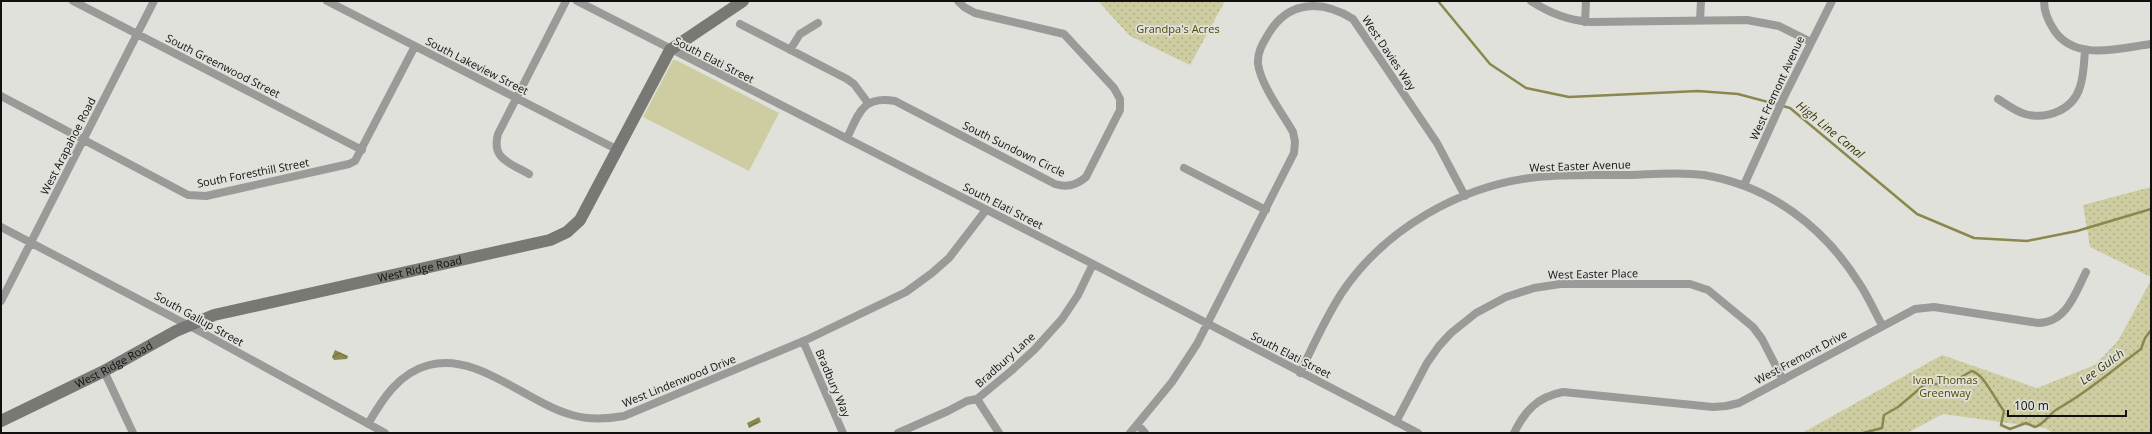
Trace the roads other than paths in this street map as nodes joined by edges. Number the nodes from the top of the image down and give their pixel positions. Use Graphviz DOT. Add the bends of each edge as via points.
graph roads {
  1 [pos="73,1"];
  2 [pos="154,1"];
  3 [pos="327,1"];
  4 [pos="566,1"];
  5 [pos="577,1"];
  6 [pos="743,1"];
  7 [pos="958,1"];
  8 [pos="1531,1"];
  9 [pos="1586,1"];
  10 [pos="1701,1"];
  11 [pos="1832,1"];
  12 [pos="2044,1"];
  13 [pos="1700,20"];
  14 [pos="1585,22"];
  15 [pos="740,24"];
  16 [pos="818,24"];
  17 [pos="137,34"];
  18 [pos="1811,42"];
  19 [pos="2151,44"];
  20 [pos="415,46"];
  21 [pos="670,50"];
  22 [pos="790,50"];
  23 [pos="2085,50"];
  24 [pos="1,96"];
  25 [pos="517,99"];
  26 [pos="1998,99"];
  27 [pos="868,103"];
  28 [pos="847,138"];
  29 [pos="83,139"];
  30 [pos="362,150"];
  31 [pos="618,150"];
  32 [pos="1184,168"];
  33 [pos="528,174"];
  34 [pos="1744,185"];
  35 [pos="1465,196"];
  36 [pos="986,210"];
  37 [pos="1266,210"];
  38 [pos="1,227"];
  39 [pos="31,242"];
  40 [pos="1093,264"];
  41 [pos="2086,272"];
  42 [pos="1,301"];
  43 [pos="1207,324"];
  44 [pos="187,325"];
  45 [pos="1882,326"];
  46 [pos="803,341"];
  47 [pos="104,371"];
  48 [pos="1300,373"];
  49 [pos="1783,380"];
  50 [pos="977,399"];
  51 [pos="1,421"];
  52 [pos="1396,422"];
  53 [pos="368,424"];
  54 [pos="1138,425"];
  55 [pos="133,433"];
  56 [pos="385,433"];
  57 [pos="843,433"];
  58 [pos="898,433"];
  59 [pos="999,433"];
  60 [pos="1130,433"];
  61 [pos="1145,433"];
  62 [pos="1418,433"];
  63 [pos="1514,433"];
  1 -- 17 [label="street, South Greenwood Street"];
  2 -- 17 [label="street, West Arapahoe Road"];
  3 -- 20 [label="street, South Lakeview Street"];
  4 -- 25 [label="street"];
  5 -- 21 [label="street, South Elati Street"];
  6 -- 21 [label="street, West Ridge Road"];
  7 -- 27 [label="street, South Sundown Circle" via="974,13 1064,34 1114,88 1120,99 1118,116 1086,177 1069,186 1055,184 895,101 877,100"];
  8 -- 14 [label="street" via="1555,15"];
  9 -- 14 [label="street"];
  10 -- 13 [label="street"];
  11 -- 18 [label="street, West Fremont Avenue"];
  12 -- 23 [label="street" via="2045,14 2056,33 2070,44"];
  13 -- 14 [label="street"];
  13 -- 18 [label="street" via="1760,21 1779,26"];
  15 -- 22 [label="street"];
  16 -- 22 [label="street" via="800,34"];
  17 -- 29 [label="street, West Arapahoe Road"];
  17 -- 30 [label="street, South Greenwood Street"];
  18 -- 34 [label="street, West Fremont Avenue"];
  19 -- 23 [label="street" via="2100,51"];
  20 -- 25 [label="street, South Lakeview Street"];
  20 -- 30 [label="street, South Foresthill Street"];
  21 -- 28 [label="street, South Elati Street"];
  21 -- 31 [label="street, West Ridge Road"];
  22 -- 27 [label="street" via="854,84"];
  23 -- 26 [label="street" via="2080,88 2068,105 2061,110 2050,115 2034,115 2024,113"];
  24 -- 29 [label="street, South Foresthill Street"];
  25 -- 31 [label="street, South Lakeview Street"];
  25 -- 33 [label="street" via="495,144 502,159"];
  27 -- 28 [label="street" via="860,112"];
  28 -- 36 [label="street, South Elati Street"];
  29 -- 30 [label="street, South Foresthill Street" via="188,194 201,196 349,164 355,161"];
  29 -- 39 [label="street, West Arapahoe Road"];
  31 -- 44 [label="street, West Ridge Road" via="580,220 567,232 550,240 214,315"];
  32 -- 37 [label="street"];
  34 -- 35 [label="street, West Easter Avenue" via="1692,174 1555,175 1500,184"];
  34 -- 45 [label="street, West Easter Avenue" via="1780,202 1831,246 1860,284"];
  35 -- 37 [label="street, West Davies Way" via="1437,143 1353,19 1326,4 1308,3 1292,8 1279,18 1263,42 1259,56 1262,78 1293,132 1295,142 1292,158"];
  35 -- 48 [label="street, West Easter Avenue" via="1426,215 1394,237 1362,267 1329,314"];
  36 -- 40 [label="street, South Elati Street"];
  36 -- 46 [label="street, West Lindenwood Drive" via="949,258 925,279 906,292"];
  37 -- 43 [label="street, West Davies Way"];
  38 -- 39 [label="street, South Gallup Street"];
  39 -- 42 [label="street, West Arapahoe Road"];
  39 -- 44 [label="street, South Gallup Street"];
  40 -- 43 [label="street, South Elati Street"];
  40 -- 50 [label="street, Bradbury Lane" via="1078,295 1049,335"];
  41 -- 45 [label="street, West Fremont Drive" via="2069,306 2050,321 2038,323 1934,307 1915,309"];
  43 -- 48 [label="street, South Elati Street"];
  43 -- 54 [label="street, West Davies Way" via="1172,382"];
  44 -- 47 [label="street, West Ridge Road"];
  44 -- 53 [label="street, South Gallup Street"];
  45 -- 49 [label="street, West Fremont Drive"];
  46 -- 53 [label="street, West Lindenwood Drive" via="643,409 607,419 564,413 469,366 454,363 433,364 403,376 383,400"];
  46 -- 57 [label="street, Bradbury Way"];
  47 -- 51 [label="street, West Ridge Road"];
  47 -- 55 [label="street"];
  48 -- 52 [label="street, South Elati Street"];
  49 -- 52 [label="street, West Easter Place" via="1757,332 1703,287 1690,284 1548,286 1506,296 1464,322 1439,346 1427,363"];
  49 -- 63 [label="street, West Fremont Drive" via="1739,403 1713,407 1568,392 1551,394 1532,406"];
  50 -- 58 [label="street, Bradbury Lane" via="967,400"];
  50 -- 59 [label="street"];
  52 -- 62 [label="street, South Elati Street"];
  53 -- 56 [label="street, South Gallup Street"];
  54 -- 60 [label="street, West Davies Way"];
  54 -- 61 [label="street"];
}
